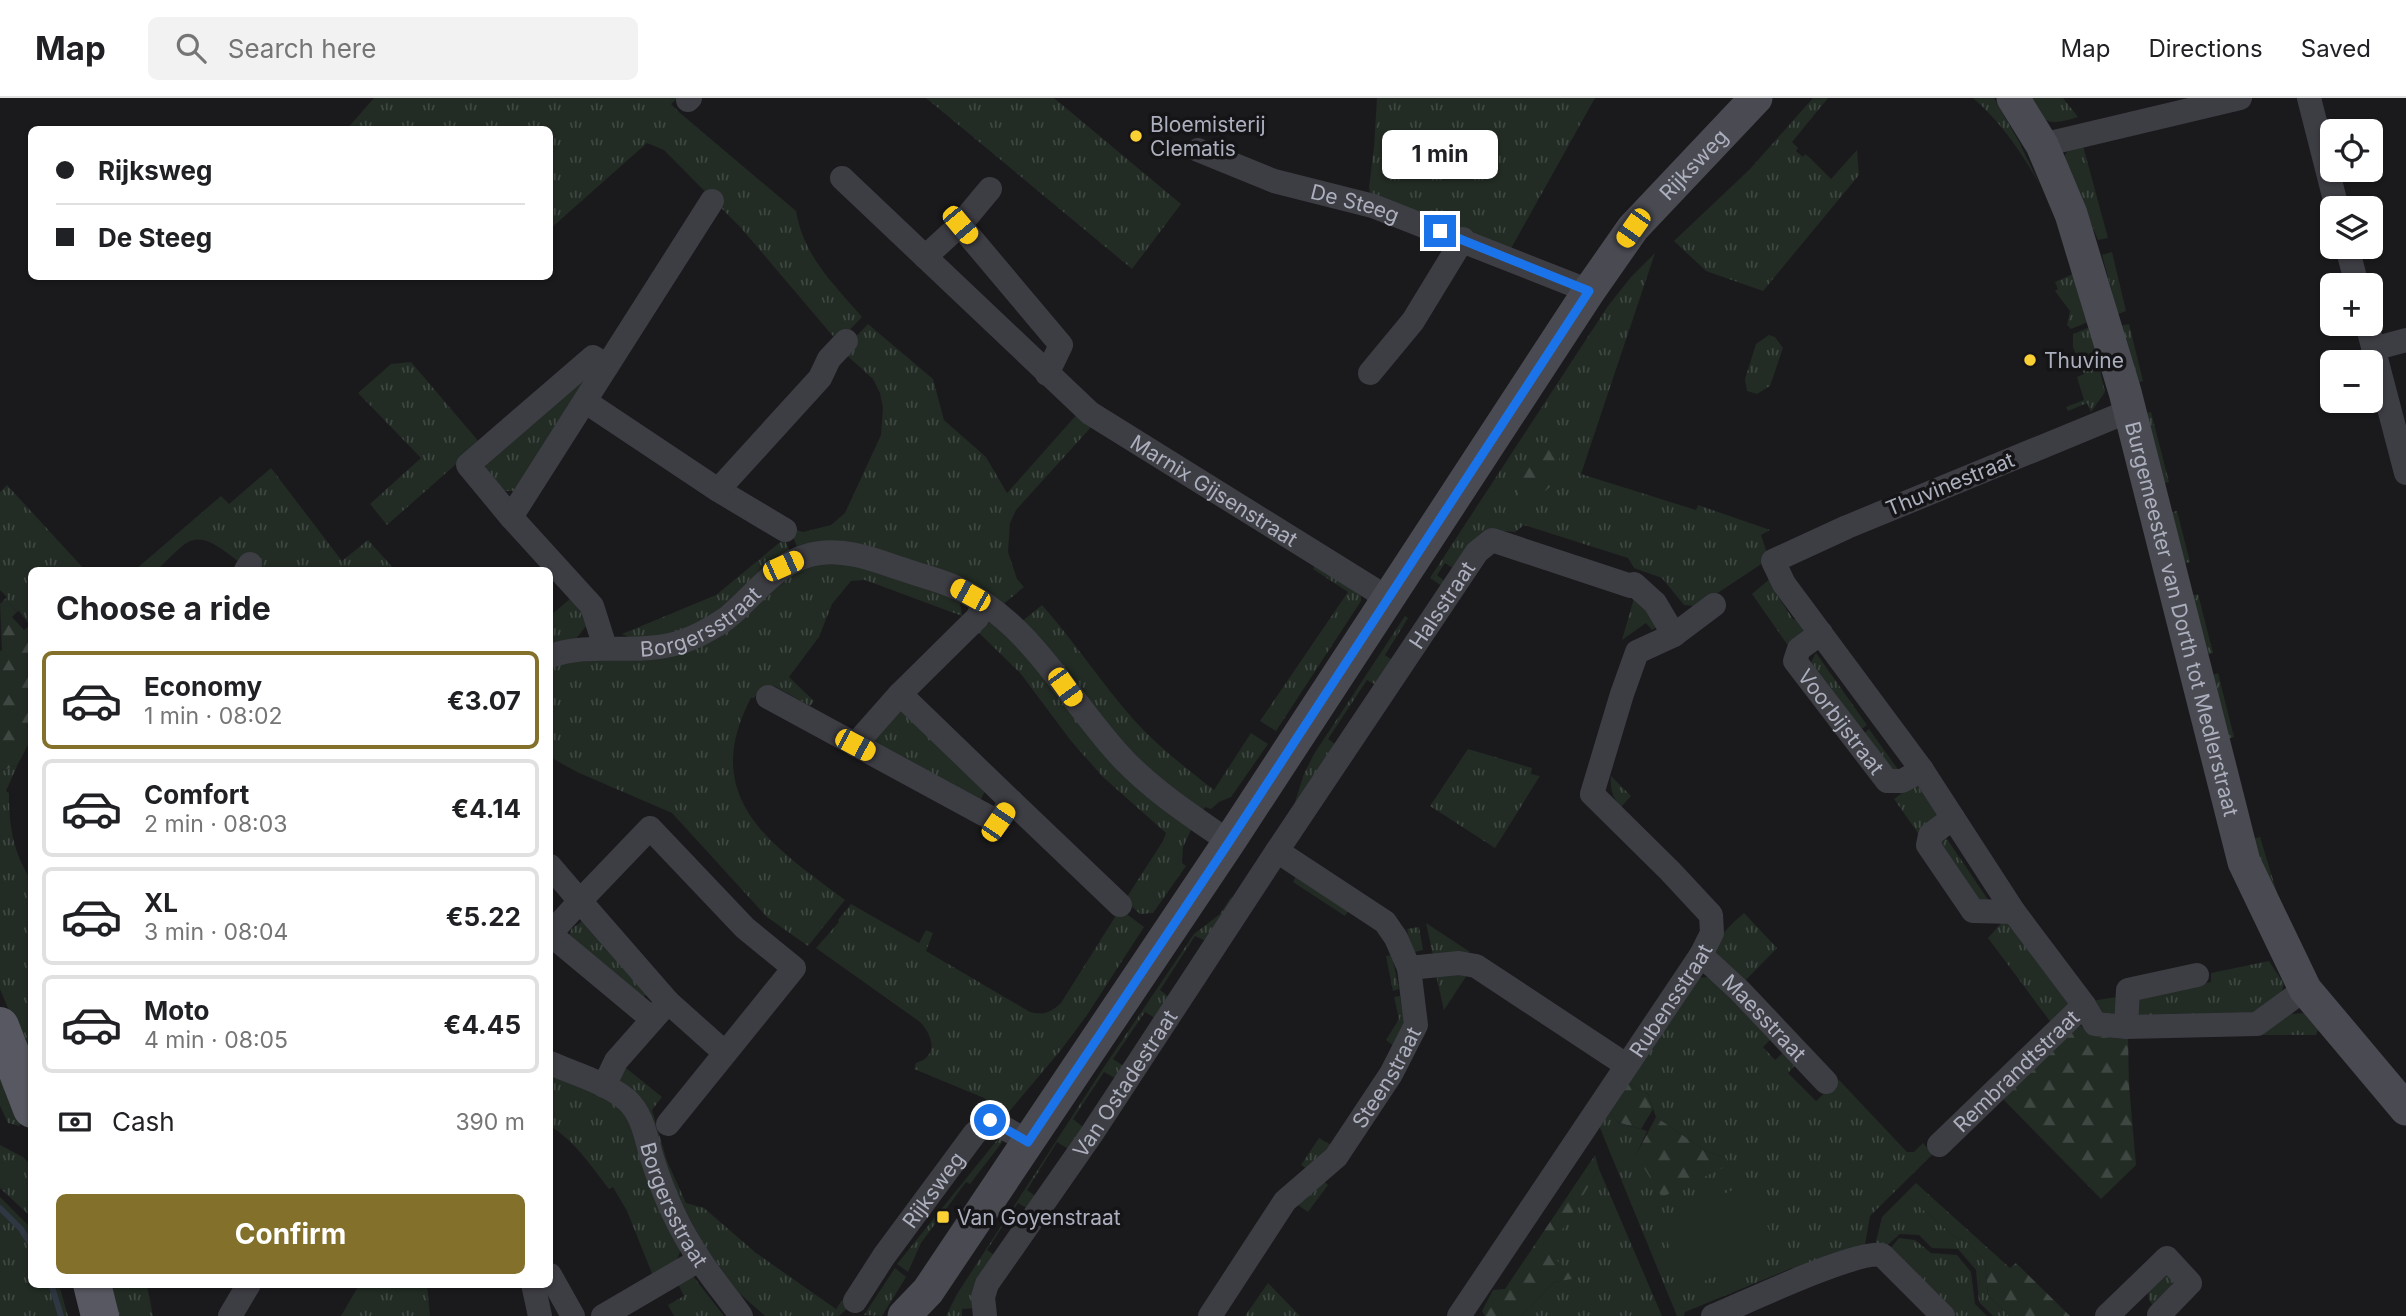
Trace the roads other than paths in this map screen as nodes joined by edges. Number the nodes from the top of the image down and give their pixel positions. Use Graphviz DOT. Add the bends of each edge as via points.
graph roads {
  1 [pos="1756,98"];
  2 [pos="2012,98"];
  3 [pos="2240,98"];
  4 [pos="2309,98"];
  5 [pos="2042,145"];
  6 [pos="1198,149"];
  7 [pos="842,178"];
  8 [pos="990,189"];
  9 [pos="2334,196"];
  10 [pos="712,201"];
  11 [pos="960,225"];
  12 [pos="1463,239"];
  13 [pos="925,257"];
  14 [pos="1589,291"];
  15 [pos="2370,336"];
  16 [pos="2406,340"];
  17 [pos="845,341"];
  18 [pos="2373,349"];
  19 [pos="607,366"];
  20 [pos="1370,373"];
  21 [pos="1047,374"];
  22 [pos="586,402"];
  23 [pos="2129,411"];
  24 [pos="2406,473"];
  25 [pos="718,490"];
  26 [pos="512,517"];
  27 [pos="785,530"];
  28 [pos="1773,561"];
  29 [pos="1386,601"];
  30 [pos="984,605"];
  31 [pos="1714,605"];
  32 [pos="1821,633"];
  33 [pos="1674,635"];
  34 [pos="605,647"];
  35 [pos="553,655"];
  36 [pos="900,694"];
  37 [pos="768,697"];
  38 [pos="855,745"];
  39 [pos="1922,769"];
  40 [pos="1012,801"];
  41 [pos="1953,818"];
  42 [pos="1229,842"];
  43 [pos="1277,851"];
  44 [pos="553,870"];
  45 [pos="580,901"];
  46 [pos="1120,905"];
  47 [pos="2014,912"];
  48 [pos="553,931"];
  49 [pos="553,936"];
  50 [pos="1701,956"];
  51 [pos="1409,968"];
  52 [pos="2197,975"];
  53 [pos="2305,989"];
  54 [pos="2084,1005"];
  55 [pos="660,1011"];
  56 [pos="0,1026"];
  57 [pos="2126,1027"];
  58 [pos="724,1052"];
  59 [pos="553,1064"];
  60 [pos="1626,1065"];
  61 [pos="1826,1082"];
  62 [pos="604,1086"];
  63 [pos="28,1099"];
  64 [pos="2406,1110"];
  65 [pos="668,1124"];
  66 [pos="1028,1142"];
  67 [pos="1938,1145"];
  68 [pos="699,1260"];
  69 [pos="553,1280"];
  70 [pos="93,1288"];
  71 [pos="247,1288"];
  72 [pos="534,1288"];
  73 [pos="2132,1292"];
  74 [pos="855,1301"];
  75 [pos="922,1303"];
  76 [pos="741,1312"];
  77 [pos="2159,1315"];
  78 [pos="100,1316"];
  79 [pos="230,1316"];
  80 [pos="540,1316"];
  81 [pos="573,1316"];
  82 [pos="603,1316"];
  83 [pos="904,1316"];
  84 [pos="985,1316"];
  85 [pos="1210,1316"];
  86 [pos="1459,1316"];
  87 [pos="1713,1316"];
  88 [pos="1943,1316"];
  89 [pos="2107,1316"];
  1 -- 14 [label="street, Rijksweg" via="1633,228"];
  2 -- 5 [label="street, Burgemeester van Dorth tot Medlerstraat"];
  3 -- 5 [label="street"];
  4 -- 9 [label="street"];
  5 -- 23 [label="street, Burgemeester van Dorth tot Medlerstraat" via="2071,214"];
  6 -- 12 [label="street, De Steeg" via="1275,181 1373,206"];
  7 -- 13 [label="street, Marnix Gijsenstraat"];
  8 -- 11 [label="street"];
  10 -- 19 [label="street"];
  11 -- 13 [label="street"];
  11 -- 21 [label="street" via="1061,345"];
  12 -- 14 [label="street, De Steeg"];
  12 -- 20 [label="street" via="1413,321"];
  13 -- 21 [label="street, Marnix Gijsenstraat"];
  14 -- 29 [label="street, Rijksweg"];
  15 -- 18 [label="street"];
  16 -- 18 [label="street"];
  17 -- 25 [label="street" via="820,379"];
  18 -- 24 [label="street"];
  19 -- 22 [label="street"];
  19 -- 26 [label="street" via="593,356 468,465"];
  21 -- 29 [label="street, Marnix Gijsenstraat" via="1101,420"];
  22 -- 25 [label="street"];
  22 -- 26 [label="street"];
  23 -- 28 [label="street, Thuvinestraat"];
  23 -- 53 [label="street, Burgemeester van Dorth tot Medlerstraat" via="2244,862"];
  25 -- 27 [label="street"];
  26 -- 34 [label="street" via="592,606"];
  28 -- 32 [label="street, Voorbijstraat" via="1784,584"];
  29 -- 42 [label="street, Rijksweg"];
  30 -- 34 [label="street, Borgersstraat" via="957,588 873,559 821,552 783,566 725,619 686,639 654,647"];
  30 -- 36 [label="street" via="977,618"];
  30 -- 42 [label="street, Borgersstraat" via="1028,641 1127,763"];
  31 -- 33 [label="street, Rubensstraat"];
  32 -- 39 [label="street, Voorbijstraat"];
  32 -- 39 [label="street, Voorbijstraat" via="1799,649 1795,661 1887,781 1902,781"];
  33 -- 43 [label="street, Halsstraat" via="1655,603 1634,584 1492,540 1477,552"];
  33 -- 50 [label="street, Rubensstraat" via="1637,652 1592,794 1711,915 1712,933"];
  34 -- 35 [label="street, Borgersstraat"];
  36 -- 38 [label="street"];
  36 -- 40 [label="street"];
  37 -- 38 [label="street"];
  38 -- 40 [label="street" via="998,822"];
  39 -- 41 [label="street, Voorbijstraat"];
  40 -- 46 [label="street"];
  41 -- 47 [label="street, Voorbijstraat"];
  41 -- 47 [label="street" via="1930,835 1928,845 1973,911"];
  42 -- 66 [label="street, Rijksweg"];
  43 -- 51 [label="street, Steenstraat" via="1385,922"];
  43 -- 84 [label="street, Van Ostadestraat" via="987,1284"];
  44 -- 45 [label="street"];
  45 -- 48 [label="street"];
  45 -- 55 [label="street"];
  45 -- 58 [label="street" via="650,828 745,928 794,968"];
  47 -- 54 [label="street, Voorbijstraat"];
  49 -- 55 [label="street"];
  50 -- 60 [label="street, Rubensstraat"];
  50 -- 61 [label="street, Maesstraat"];
  51 -- 60 [label="street" via="1459,963 1476,966"];
  51 -- 85 [label="street, Steenstraat" via="1416,1025 1391,1074 1336,1157 1285,1201"];
  52 -- 57 [label="street" via="2128,990"];
  53 -- 57 [label="street, Rembrandtstraat" via="2256,1024"];
  53 -- 64 [label="street, Burgemeester van Dorth tot Medlerstraat"];
  54 -- 57 [label="street, Rembrandtstraat" via="2095,1024"];
  54 -- 67 [label="street, Rembrandtstraat"];
  55 -- 58 [label="street"];
  55 -- 62 [label="street" via="616,1061"];
  56 -- 63 [label="main road"];
  58 -- 65 [label="street"];
  59 -- 62 [label="street, Borgersstraat"];
  60 -- 86 [label="street, Rubensstraat"];
  62 -- 68 [label="street, Borgersstraat" via="626,1100 642,1122 667,1198"];
  66 -- 74 [label="street, Rijksweg" via="990,1120 975,1133"];
  66 -- 75 [label="street, Rijksweg"];
  68 -- 76 [label="street, Borgersstraat"];
  68 -- 82 [label="street"];
  69 -- 81 [label="street"];
  70 -- 78 [label="main road"];
  71 -- 79 [label="street"];
  72 -- 80 [label="street"];
  73 -- 77 [label="street"];
  73 -- 77 [label="street" via="2167,1258 2190,1283"];
  73 -- 89 [label="street"];
  75 -- 83 [label="street, Rijksweg"];
  87 -- 88 [label="street" via="1874,1254 1882,1255"];
}
